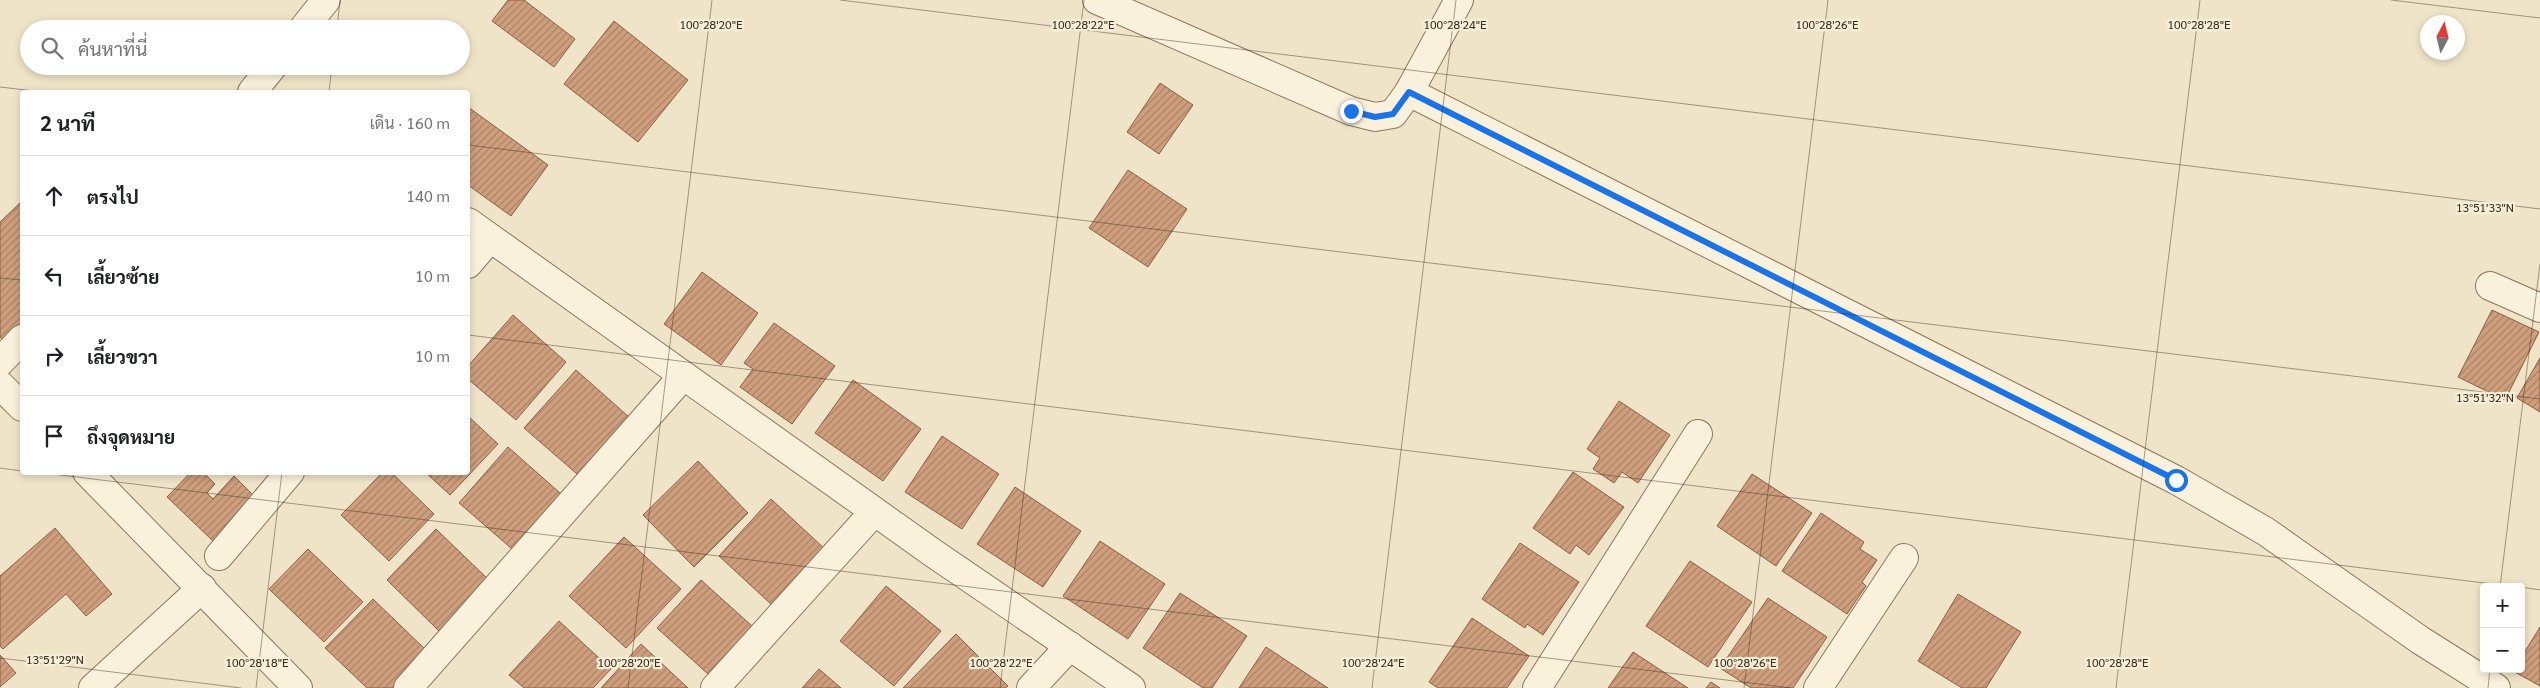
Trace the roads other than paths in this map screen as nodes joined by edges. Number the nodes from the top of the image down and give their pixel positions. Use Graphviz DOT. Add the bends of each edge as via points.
graph roads {
  1 [pos="326,0"];
  2 [pos="1097,0"];
  3 [pos="1459,0"];
  4 [pos="310,20"];
  5 [pos="266,75"];
  6 [pos="254,90"];
  7 [pos="1409,92"];
  8 [pos="470,223"];
  9 [pos="490,238"];
  10 [pos="470,262"];
  11 [pos="2490,286"];
  12 [pos="2540,308"];
  13 [pos="20,341"];
  14 [pos="0,362"];
  15 [pos="683,376"];
  16 [pos="0,385"];
  17 [pos="20,406"];
  18 [pos="1698,434"];
  19 [pos="90,475"];
  20 [pos="287,475"];
  21 [pos="874,512"];
  22 [pos="219,556"];
  23 [pos="1904,558"];
  24 [pos="202,588"];
  25 [pos="1070,646"];
  26 [pos="93,688"];
  27 [pos="298,688"];
  28 [pos="408,688"];
  29 [pos="715,688"];
  30 [pos="1031,688"];
  31 [pos="1131,688"];
  32 [pos="1537,688"];
  33 [pos="1818,688"];
  34 [pos="2496,688"];
  1 -- 4 [label="street"];
  2 -- 7 [label="street" via="1351,111 1375,117 1393,114"];
  3 -- 7 [label="street"];
  5 -- 6 [label="street"];
  7 -- 34 [label="street" via="2176,480 2265,531 2420,640"];
  8 -- 9 [label="street"];
  9 -- 10 [label="street"];
  9 -- 15 [label="street"];
  11 -- 12 [label="street"];
  13 -- 14 [label="street"];
  15 -- 21 [label="street"];
  15 -- 28 [label="street"];
  16 -- 17 [label="street"];
  18 -- 32 [label="street"];
  19 -- 24 [label="street"];
  20 -- 22 [label="street"];
  21 -- 25 [label="street"];
  21 -- 29 [label="street"];
  23 -- 33 [label="street"];
  24 -- 26 [label="street"];
  24 -- 27 [label="street"];
  25 -- 30 [label="street"];
  25 -- 31 [label="street"];
}
